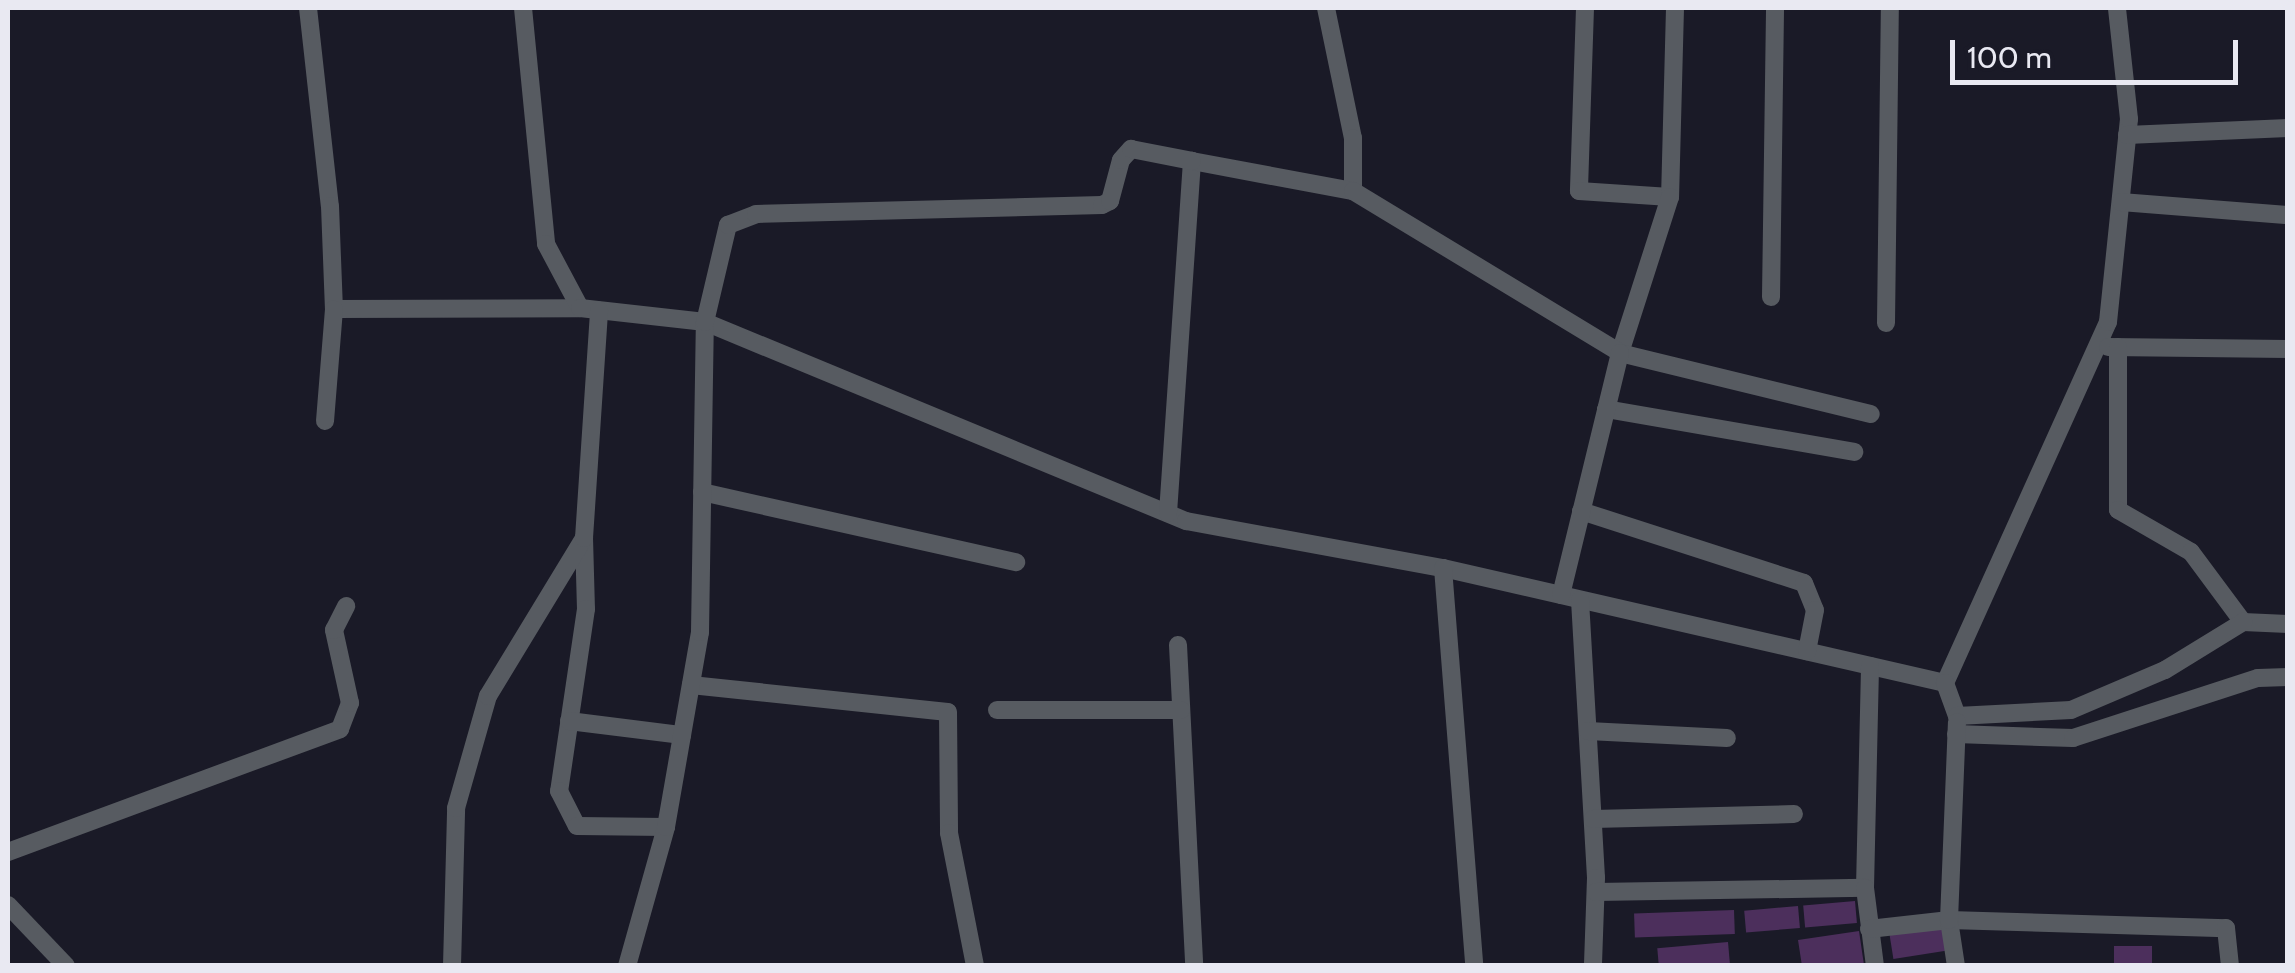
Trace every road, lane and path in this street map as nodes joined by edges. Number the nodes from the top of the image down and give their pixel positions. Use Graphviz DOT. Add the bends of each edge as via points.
graph roads {
  1 [pos="308,8"];
  2 [pos="522,8"];
  3 [pos="1326,8"];
  4 [pos="1585,8"];
  5 [pos="1676,8"];
  6 [pos="1775,8"];
  7 [pos="1890,8"];
  8 [pos="2117,8"];
  9 [pos="2288,128"];
  10 [pos="2128,135"];
  11 [pos="1192,162"];
  12 [pos="1353,191"];
  13 [pos="1670,197"];
  14 [pos="2120,202"];
  15 [pos="2288,215"];
  16 [pos="1772,297"];
  17 [pos="334,309"];
  18 [pos="590,309"];
  19 [pos="704,322"];
  20 [pos="1886,323"];
  21 [pos="2097,347"];
  22 [pos="2118,347"];
  23 [pos="2288,348"];
  24 [pos="1620,353"];
  25 [pos="1606,409"];
  26 [pos="1871,414"];
  27 [pos="325,422"];
  28 [pos="1854,452"];
  29 [pos="702,492"];
  30 [pos="1582,511"];
  31 [pos="1168,513"];
  32 [pos="584,538"];
  33 [pos="1016,562"];
  34 [pos="1442,568"];
  35 [pos="1561,595"];
  36 [pos="1580,600"];
  37 [pos="346,606"];
  38 [pos="2243,622"];
  39 [pos="2288,624"];
  40 [pos="1178,645"];
  41 [pos="1807,651"];
  42 [pos="1870,666"];
  43 [pos="2288,677"];
  44 [pos="1945,683"];
  45 [pos="691,684"];
  46 [pos="996,710"];
  47 [pos="1181,710"];
  48 [pos="569,721"];
  49 [pos="1957,725"];
  50 [pos="1588,731"];
  51 [pos="682,735"];
  52 [pos="1727,738"];
  53 [pos="1794,814"];
  54 [pos="1593,819"];
  55 [pos="666,827"];
  56 [pos="8,852"];
  57 [pos="1865,888"];
  58 [pos="1596,892"];
  59 [pos="8,905"];
  60 [pos="1949,920"];
  61 [pos="1869,929"];
  62 [pos="66,966"];
  63 [pos="452,966"];
  64 [pos="627,966"];
  65 [pos="975,966"];
  66 [pos="1194,966"];
  67 [pos="1474,966"];
  68 [pos="1593,966"];
  69 [pos="1875,966"];
  70 [pos="1956,966"];
  71 [pos="2230,966"];
  1 -- 17 [label="street"];
  2 -- 18 [label="street" via="546,244"];
  3 -- 12 [label="street" via="1353,138"];
  4 -- 13 [label="street" via="1580,190"];
  5 -- 13 [label="street"];
  6 -- 16 [label="street"];
  7 -- 20 [label="street"];
  8 -- 10 [label="street"];
  9 -- 10 [label="street"];
  10 -- 14 [label="street"];
  11 -- 12 [label="street"];
  11 -- 19 [label="street" via="1131,149 1121,160 1110,201 1102,205 740,216 728,225"];
  11 -- 31 [label="street"];
  12 -- 24 [label="street"];
  13 -- 24 [label="street"];
  14 -- 15 [label="street"];
  14 -- 21 [label="street" via="2108,322"];
  17 -- 18 [label="street"];
  17 -- 27 [label="street"];
  18 -- 19 [label="street"];
  18 -- 32 [label="street"];
  19 -- 29 [label="street"];
  19 -- 31 [label="street"];
  21 -- 22 [label="street"];
  21 -- 44 [label="street"];
  22 -- 23 [label="street"];
  22 -- 38 [label="street" via="2118,510 2191,552"];
  24 -- 25 [label="street"];
  24 -- 26 [label="street"];
  25 -- 28 [label="street"];
  25 -- 30 [label="street"];
  29 -- 33 [label="street"];
  29 -- 45 [label="street" via="700,632"];
  30 -- 35 [label="street"];
  30 -- 41 [label="street" via="1804,583 1815,610"];
  31 -- 34 [label="street"];
  32 -- 48 [label="street" via="586,608"];
  32 -- 63 [label="street" via="488,696 456,808"];
  34 -- 35 [label="street"];
  34 -- 67 [label="street"];
  35 -- 36 [label="street"];
  36 -- 41 [label="street"];
  36 -- 50 [label="street"];
  37 -- 56 [label="street" via="334,630 350,703 340,729"];
  38 -- 39 [label="street"];
  38 -- 49 [label="street" via="2106,700"];
  40 -- 47 [label="street"];
  41 -- 42 [label="street"];
  42 -- 44 [label="street"];
  42 -- 57 [label="street"];
  43 -- 49 [label="street" via="2258,678 2072,738"];
  44 -- 49 [label="street"];
  45 -- 51 [label="street"];
  45 -- 65 [label="street" via="948,712 949,834"];
  46 -- 47 [label="street"];
  47 -- 66 [label="street"];
  48 -- 51 [label="street"];
  48 -- 55 [label="street" via="559,790 577,826"];
  49 -- 60 [label="street"];
  50 -- 52 [label="street"];
  50 -- 54 [label="street"];
  51 -- 55 [label="street"];
  53 -- 54 [label="street"];
  54 -- 58 [label="street"];
  55 -- 64 [label="street"];
  57 -- 58 [label="street"];
  57 -- 61 [label="street"];
  58 -- 68 [label="street"];
  59 -- 62 [label="street"];
  60 -- 61 [label="street"];
  60 -- 70 [label="street"];
  60 -- 71 [label="street" via="2226,928"];
  61 -- 69 [label="street"];
}
